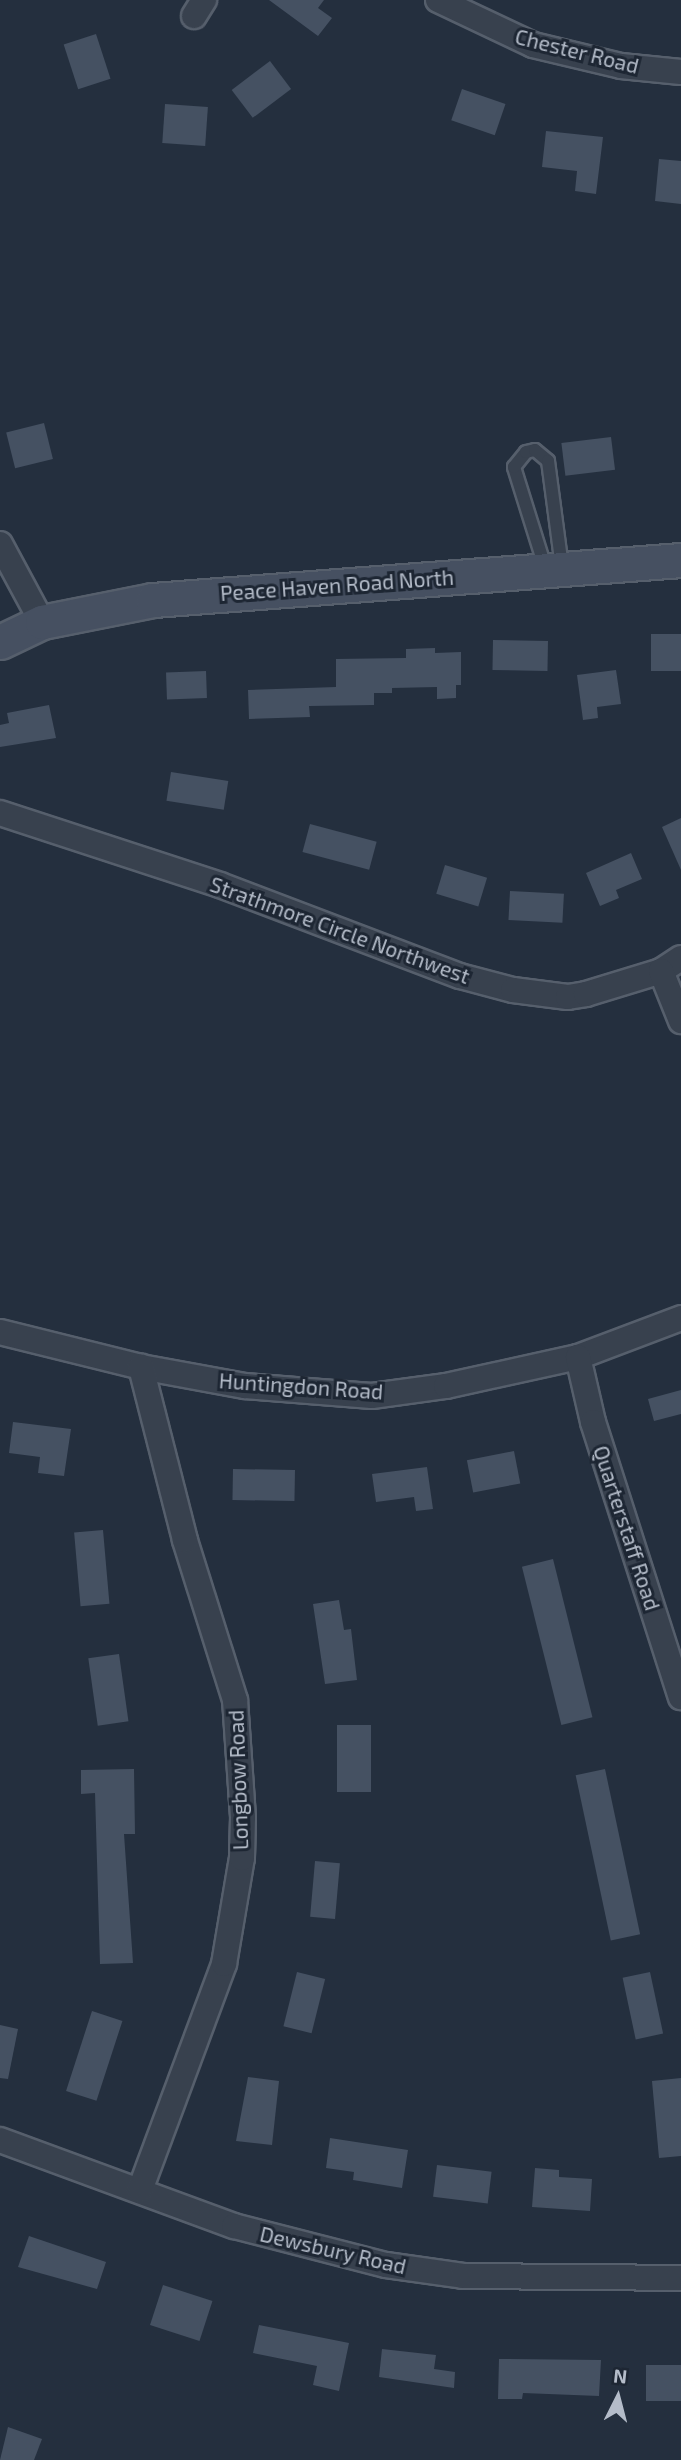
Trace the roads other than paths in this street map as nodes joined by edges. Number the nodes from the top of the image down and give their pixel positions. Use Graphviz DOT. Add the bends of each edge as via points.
graph roads {
  1 [pos="438,0"];
  2 [pos="681,72"];
  3 [pos="0,544"];
  4 [pos="681,560"];
  5 [pos="554,570"];
  6 [pos="42,622"];
  7 [pos="0,642"];
  8 [pos="0,813"];
  9 [pos="671,965"];
  10 [pos="681,1021"];
  11 [pos="681,1318"];
  12 [pos="0,1332"];
  13 [pos="578,1357"];
  14 [pos="141,1367"];
  15 [pos="681,1697"];
  16 [pos="0,2140"];
  17 [pos="140,2190"];
  18 [pos="681,2278"];
  1 -- 2 [label="street, Chester Road" via="533,45 621,66"];
  3 -- 6 [label="street"];
  4 -- 5 [label="main road, Peace Haven Road North"];
  5 -- 5 [label="lane" via="514,467 535,450 548,461"];
  5 -- 6 [label="main road, Peace Haven Road North" via="219,593 153,600"];
  6 -- 7 [label="main road, Peace Haven Road North"];
  8 -- 9 [label="street, Strathmore Circle Northwest" via="220,885 460,976 513,990 568,997"];
  9 -- 10 [label="street"];
  11 -- 13 [label="street, Huntingdon Road"];
  12 -- 14 [label="street, Huntingdon Road"];
  13 -- 14 [label="street, Huntingdon Road" via="446,1386 372,1395 245,1386"];
  13 -- 15 [label="street, Quarterstaff Road" via="593,1422"];
  14 -- 17 [label="street, Longbow Road" via="185,1540 235,1700 243,1817 242,1858 224,1964"];
  16 -- 17 [label="street, Dewsbury Road"];
  17 -- 18 [label="street, Dewsbury Road" via="245,2229 386,2265 463,2276"];
}
